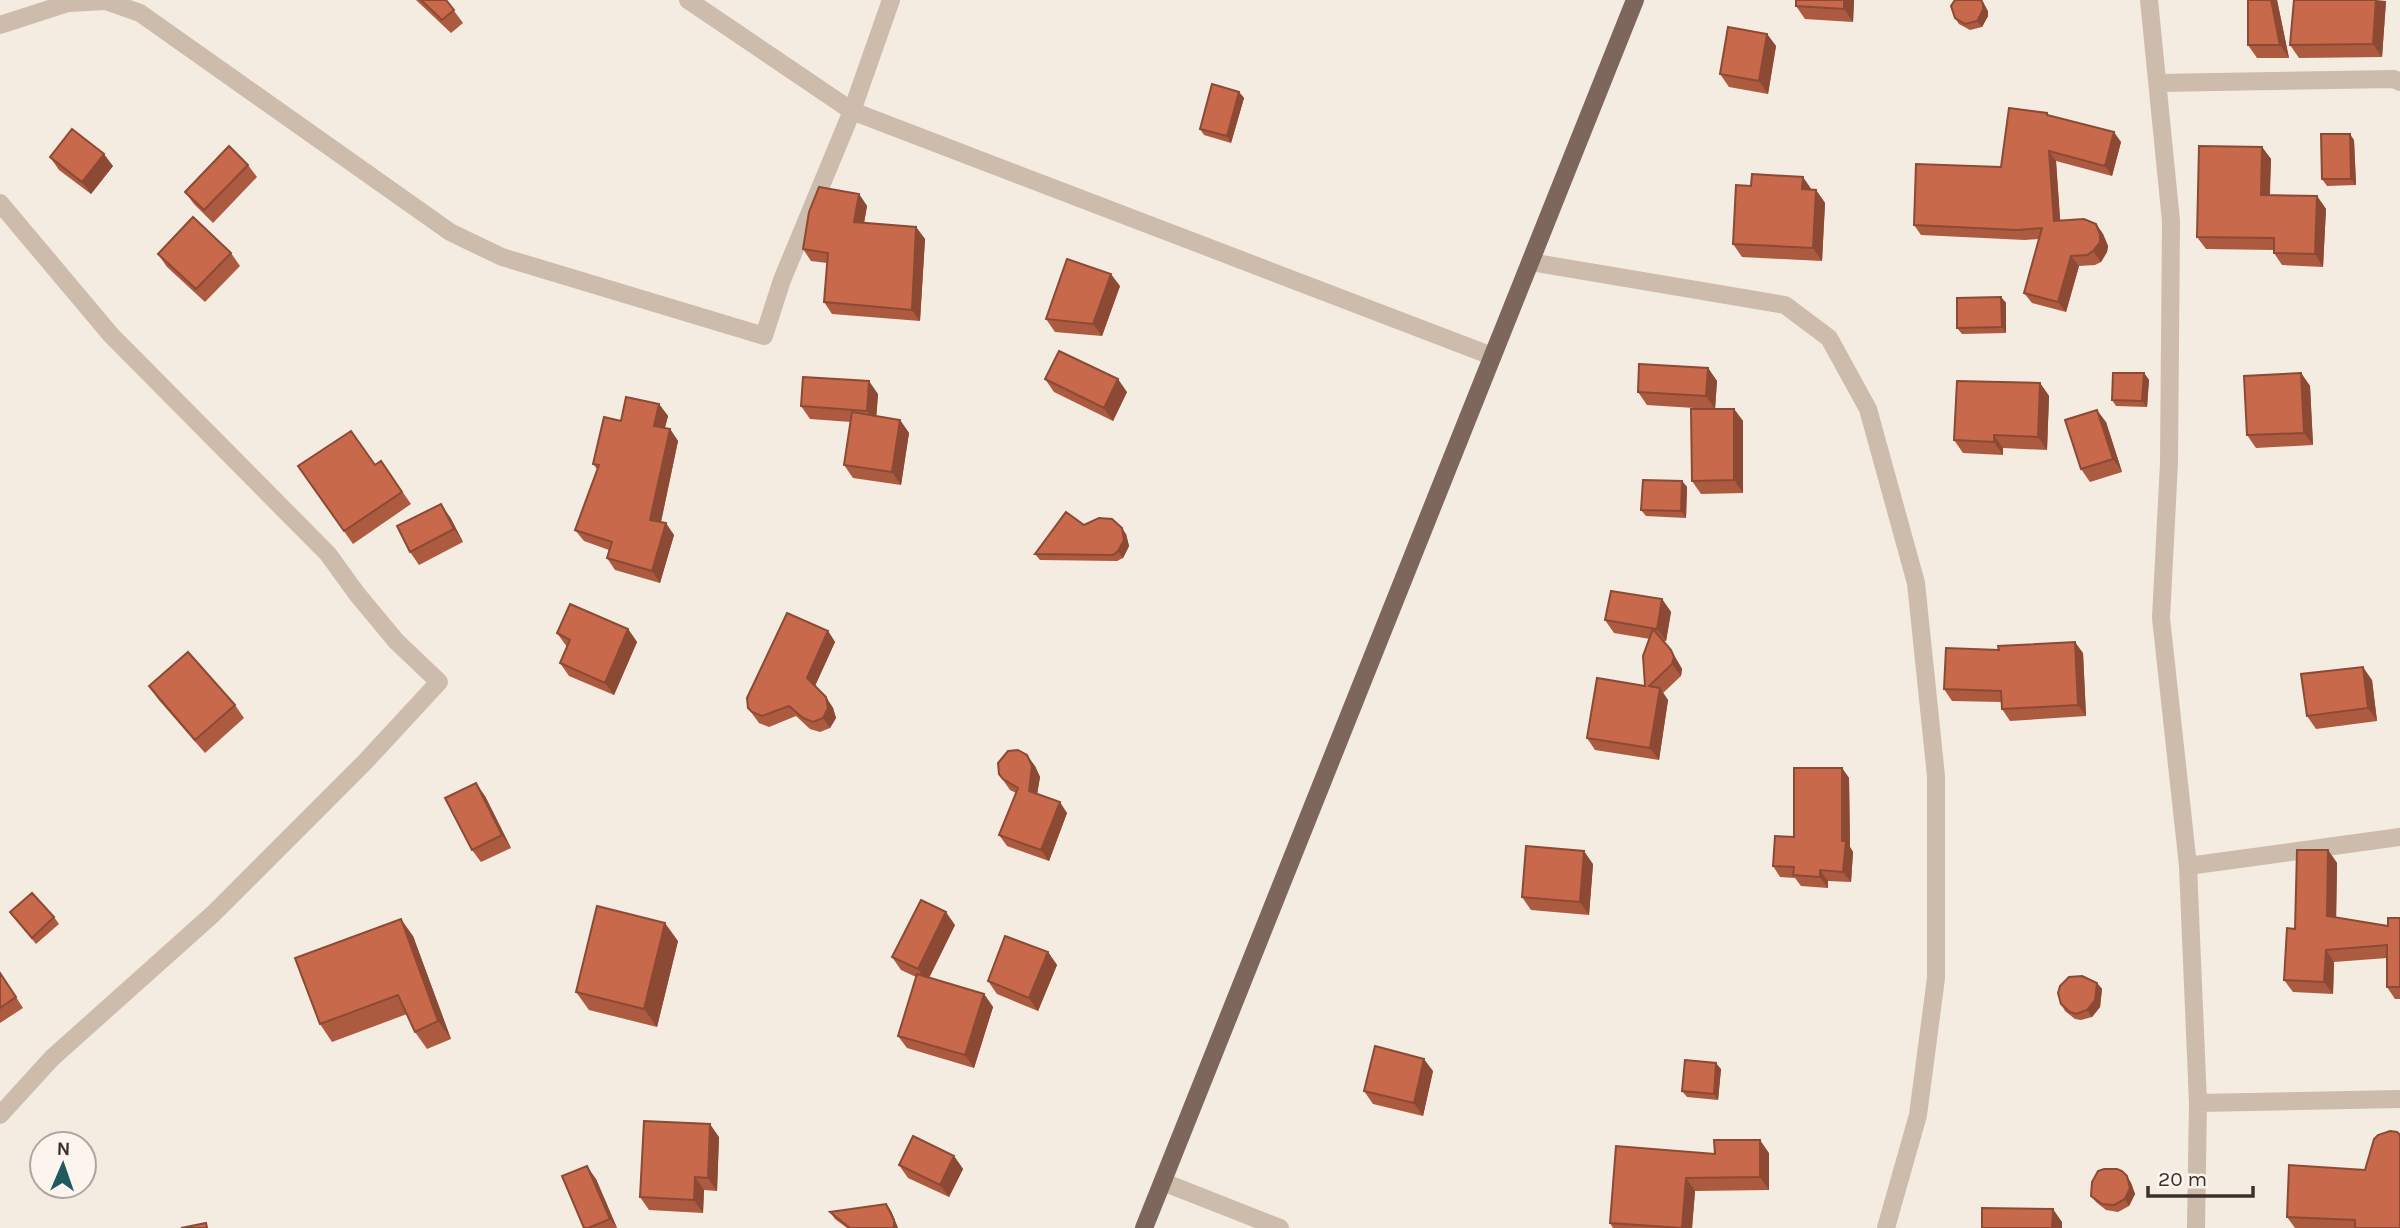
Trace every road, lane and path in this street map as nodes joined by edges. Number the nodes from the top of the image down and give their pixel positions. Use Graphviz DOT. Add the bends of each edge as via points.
graph roads {
  1 [pos="688,0"];
  2 [pos="891,0"];
  3 [pos="1635,0"];
  4 [pos="2149,0"];
  5 [pos="0,25"];
  6 [pos="2400,82"];
  7 [pos="2158,83"];
  8 [pos="852,111"];
  9 [pos="0,203"];
  10 [pos="1530,262"];
  11 [pos="1492,356"];
  12 [pos="2400,837"];
  13 [pos="2188,866"];
  14 [pos="2400,1099"];
  15 [pos="2198,1103"];
  16 [pos="0,1115"];
  17 [pos="1163,1182"];
  18 [pos="1144,1228"];
  19 [pos="1280,1228"];
  20 [pos="1886,1228"];
  21 [pos="2196,1228"];
  1 -- 8 [label="street"];
  2 -- 8 [label="street"];
  3 -- 10 [label="main road"];
  4 -- 7 [label="street"];
  5 -- 8 [label="street" via="68,3 106,1 140,13 450,232 502,257 764,336 782,280"];
  6 -- 7 [label="street"];
  7 -- 13 [label="street" via="2171,221 2169,463 2161,618"];
  8 -- 11 [label="street"];
  9 -- 16 [label="street" via="111,335 328,554 396,641 439,682 213,914 52,1058"];
  10 -- 11 [label="main road"];
  10 -- 20 [label="street" via="1785,304 1829,338 1868,409 1916,583 1936,776 1936,978 1919,1115"];
  11 -- 17 [label="main road"];
  12 -- 13 [label="street"];
  13 -- 15 [label="street"];
  14 -- 15 [label="street"];
  15 -- 21 [label="street"];
  17 -- 18 [label="main road"];
  17 -- 19 [label="street"];
}
